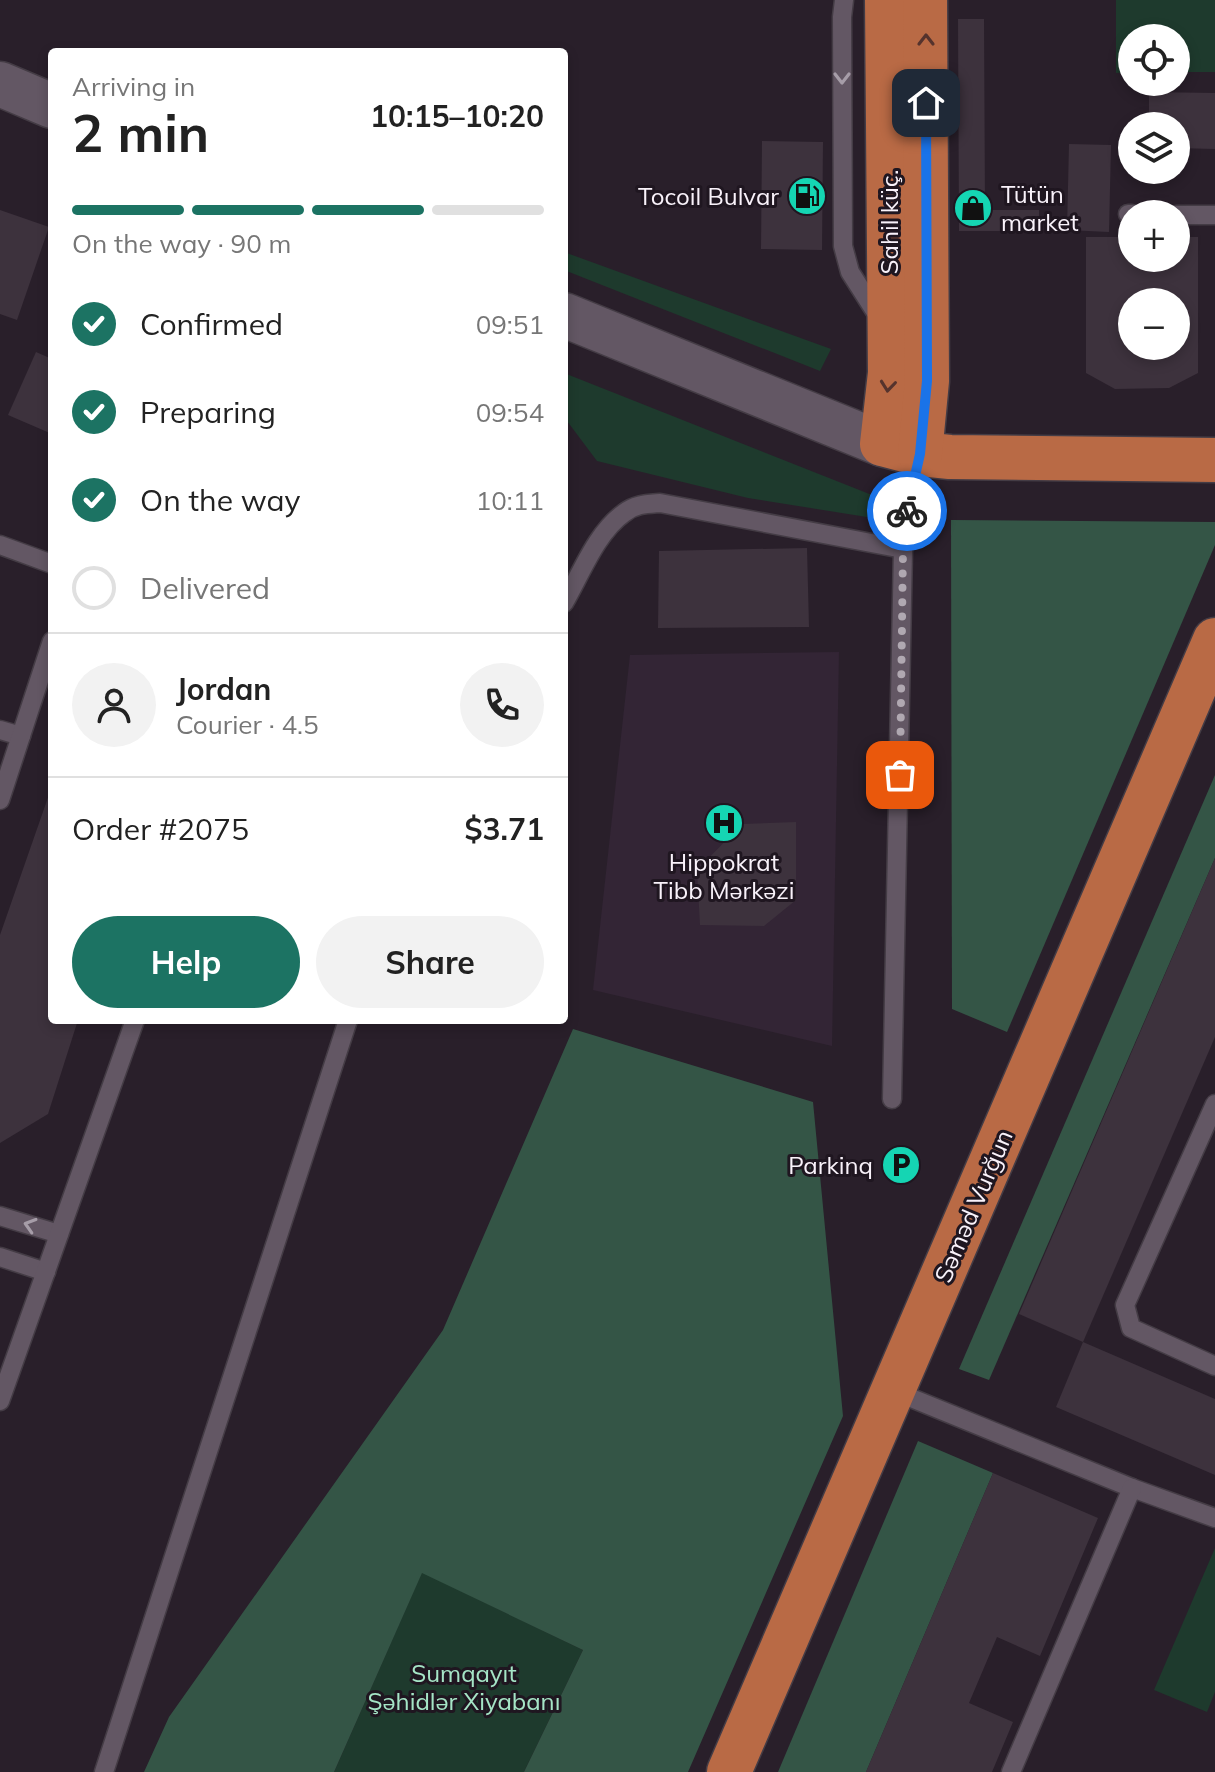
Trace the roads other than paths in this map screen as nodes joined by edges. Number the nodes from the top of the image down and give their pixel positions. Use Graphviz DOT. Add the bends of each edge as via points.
graph roads {
  1 [pos="844,0"];
  2 [pos="887,0"];
  3 [pos="925,0"];
  4 [pos="0,84"];
  5 [pos="48,104"];
  6 [pos="907,128"];
  7 [pos="1190,215"];
  8 [pos="1215,215"];
  9 [pos="568,317"];
  10 [pos="889,333"];
  11 [pos="901,449"];
  12 [pos="1215,460"];
  13 [pos="0,545"];
  14 [pos="903,549"];
  15 [pos="48,563"];
  16 [pos="568,596"];
  17 [pos="1215,640"];
  18 [pos="48,653"];
  19 [pos="0,730"];
  20 [pos="21,736"];
  21 [pos="0,800"];
  22 [pos="134,1024"];
  23 [pos="347,1024"];
  24 [pos="892,1099"];
  25 [pos="1215,1104"];
  26 [pos="0,1216"];
  27 [pos="59,1234"];
  28 [pos="0,1257"];
  29 [pos="46,1272"];
  30 [pos="1215,1366"];
  31 [pos="894,1391"];
  32 [pos="0,1401"];
  33 [pos="1132,1488"];
  34 [pos="1215,1518"];
  35 [pos="104,1772"];
  36 [pos="729,1772"];
  37 [pos="1011,1772"];
  1 -- 10 [label="lane, one-way" via="843,246 850,272"];
  2 -- 6 [label="main road, Sahil küç."];
  6 -- 3 [label="main road, Sahil küç., one-way"];
  4 -- 5 [label="street"];
  6 -- 10 [label="main road, Sahil küç."];
  6 -- 11 [label="main road, Sahil küç." via="927,381"];
  7 -- 8 [label="lane"];
  9 -- 11 [label="street"];
  10 -- 11 [label="main road, Sahil küç., one-way"];
  11 -- 12 [label="main road" via="950,457"];
  11 -- 14 [label="lane"];
  13 -- 15 [label="lane"];
  14 -- 16 [label="lane" via="660,503 639,505 606,530"];
  14 -- 24 [label="lane"];
  17 -- 31 [label="main road, Səməd Vurğun"];
  18 -- 20 [label="lane"];
  19 -- 20 [label="lane"];
  20 -- 21 [label="lane"];
  22 -- 27 [label="lane"];
  23 -- 35 [label="lane"];
  25 -- 30 [label="lane" via="1125,1305 1131,1328"];
  27 -- 26 [label="lane, one-way"];
  27 -- 29 [label="lane"];
  28 -- 29 [label="lane"];
  29 -- 32 [label="lane"];
  31 -- 33 [label="lane"];
  31 -- 36 [label="main road, Səməd Vurğun"];
  33 -- 34 [label="lane"];
  33 -- 37 [label="lane"];
}
